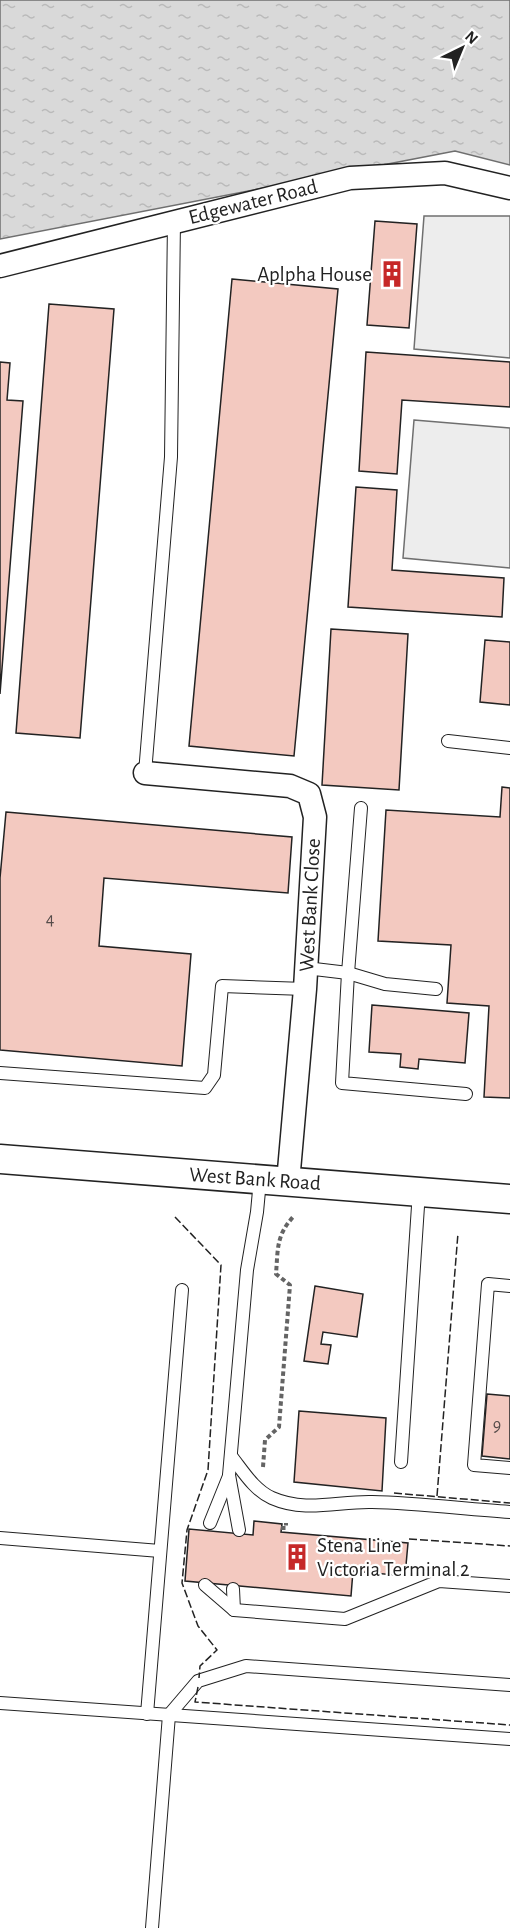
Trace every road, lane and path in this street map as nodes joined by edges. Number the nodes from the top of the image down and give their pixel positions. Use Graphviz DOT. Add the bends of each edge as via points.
graph roads {
  1 [pos="510,188"];
  2 [pos="174,221"];
  3 [pos="0,266"];
  4 [pos="448,741"];
  5 [pos="510,748"];
  6 [pos="145,773"];
  7 [pos="361,808"];
  8 [pos="348,973"];
  9 [pos="306,978"];
  10 [pos="436,989"];
  11 [pos="0,1073"];
  12 [pos="466,1094"];
  13 [pos="0,1159"];
  14 [pos="274,1181"];
  15 [pos="419,1191"];
  16 [pos="510,1198"];
  17 [pos="294,1216"];
  18 [pos="510,1286"];
  19 [pos="182,1290"];
  20 [pos="231,1456"];
  21 [pos="401,1462"];
  22 [pos="510,1468"];
  23 [pos="267,1473"];
  24 [pos="229,1475"];
  25 [pos="510,1512"];
  26 [pos="210,1523"];
  27 [pos="286,1523"];
  28 [pos="281,1528"];
  29 [pos="238,1530"];
  30 [pos="0,1538"];
  31 [pos="160,1551"];
  32 [pos="205,1586"];
  33 [pos="510,1586"];
  34 [pos="233,1589"];
  35 [pos="234,1610"];
  36 [pos="510,1685"];
  37 [pos="0,1703"];
  38 [pos="147,1714"];
  39 [pos="169,1715"];
  40 [pos="510,1739"];
  41 [pos="152,1928"];
  1 -- 2 [label="street, Edgewater Road" via="446,172 350,178"];
  2 -- 3 [label="street, Edgewater Road"];
  2 -- 6 [label="lane" via="171,457"];
  4 -- 5 [label="lane"];
  6 -- 9 [label="street, West Bank Close" via="290,786 309,794 315,817"];
  7 -- 8 [label="lane"];
  8 -- 9 [label="lane"];
  8 -- 10 [label="lane" via="385,984"];
  8 -- 12 [label="lane" via="342,1083"];
  9 -- 11 [label="lane" via="222,986 214,1076 205,1088"];
  9 -- 14 [label="street, West Bank Close"];
  13 -- 14 [label="street, West Bank Road"];
  14 -- 15 [label="street, West Bank Road"];
  14 -- 20 [label="lane" via="257,1212 247,1270"];
  15 -- 16 [label="street, West Bank Road"];
  15 -- 21 [label="lane"];
  17 -- 23 [label="path" via="279,1238 276,1274 290,1285 279,1427 265,1440 263,1467"];
  18 -- 22 [label="lane" via="488,1284 474,1465"];
  19 -- 31 [label="lane"];
  20 -- 24 [label="lane"];
  20 -- 25 [label="lane" via="255,1487 287,1503 327,1506 373,1502"];
  24 -- 26 [label="lane"];
  24 -- 29 [label="lane"];
  27 -- 28 [label="path" via="286,1528"];
  30 -- 31 [label="lane"];
  31 -- 38 [label="lane"];
  32 -- 35 [label="lane"];
  33 -- 35 [label="lane" via="439,1581 345,1619"];
  34 -- 35 [label="lane"];
  36 -- 39 [label="lane" via="246,1666 198,1681"];
  37 -- 38 [label="lane"];
  38 -- 39 [label="lane"];
  39 -- 40 [label="lane"];
  39 -- 41 [label="lane"];
}
